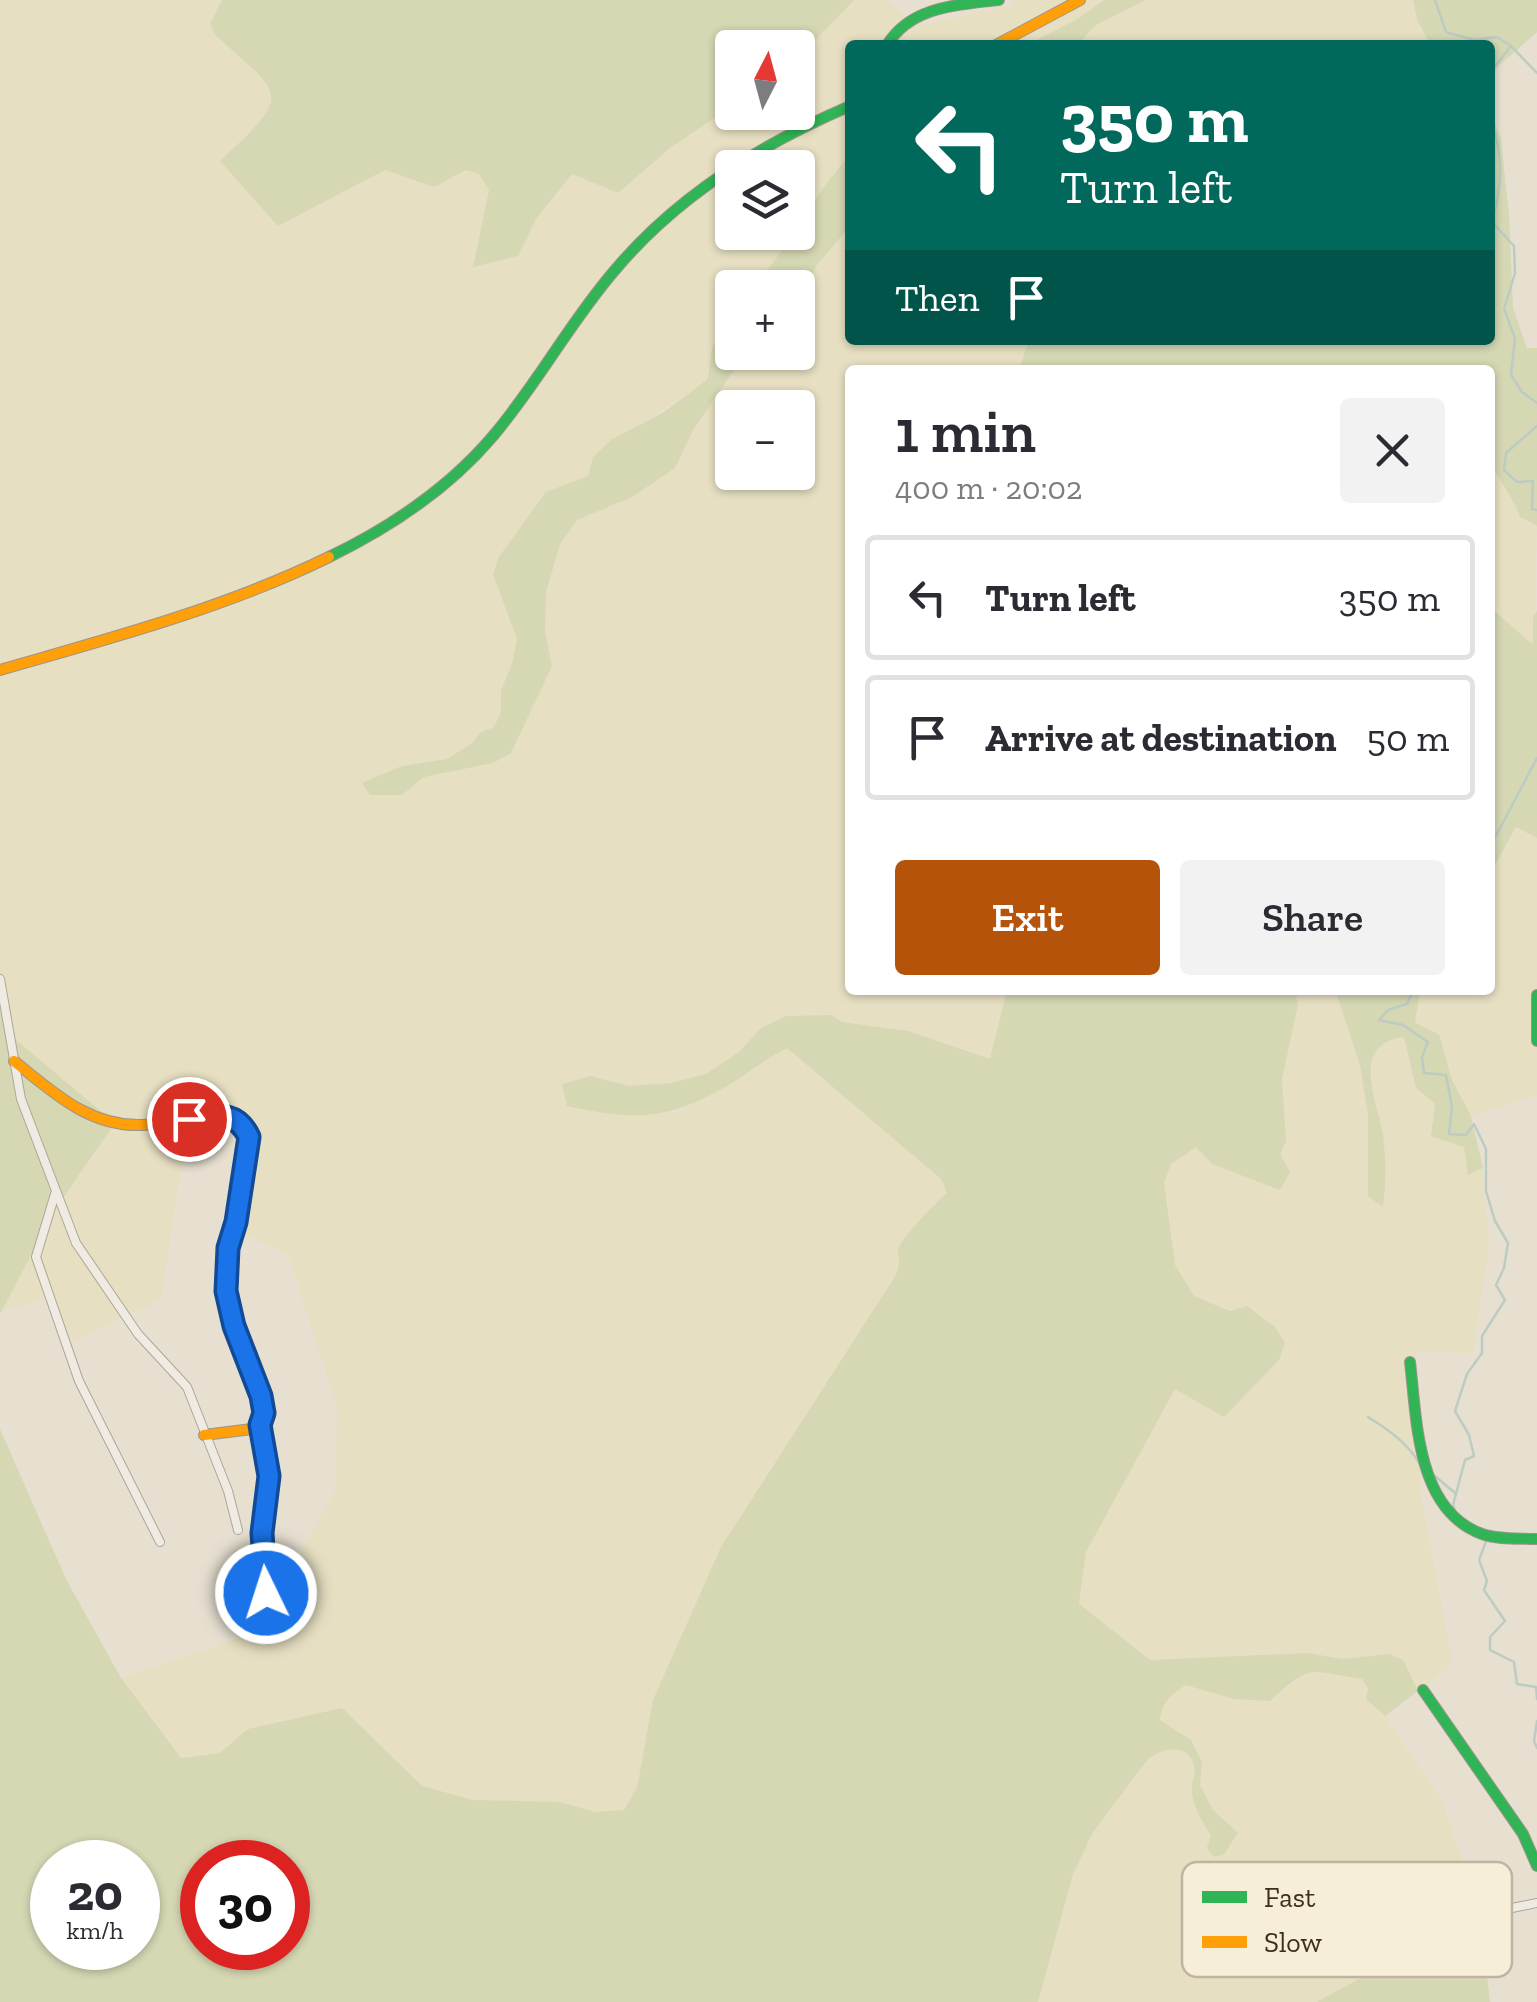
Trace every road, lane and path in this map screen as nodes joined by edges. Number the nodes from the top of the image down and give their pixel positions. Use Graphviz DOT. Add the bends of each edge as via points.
graph roads {
  1 [pos="999,0"];
  2 [pos="1080,0"];
  3 [pos="889,40"];
  4 [pos="1005,40"];
  5 [pos="845,108"];
  6 [pos="0,670"];
  7 [pos="0,979"];
  8 [pos="1537,995"];
  9 [pos="1537,1040"];
  10 [pos="14,1061"];
  11 [pos="55,1194"];
  12 [pos="1410,1362"];
  13 [pos="260,1425"];
  14 [pos="204,1435"];
  15 [pos="238,1530"];
  16 [pos="1537,1539"];
  17 [pos="160,1542"];
  18 [pos="266,1593"];
  19 [pos="1423,1690"];
  20 [pos="1537,1866"];
  21 [pos="1537,1903"];
  22 [pos="1512,1908"];
  1 -- 3 [label="street" via="912,17"];
  2 -- 4 [label="street"];
  5 -- 6 [label="street" via="767,144 630,252 500,428 401,520 313,567"];
  7 -- 10 [label="street"];
  8 -- 9 [label="street"];
  10 -- 11 [label="street"];
  10 -- 13 [label="street" via="98,1120 128,1126 227,1115 246,1130 250,1143 226,1291 261,1396"];
  11 -- 14 [label="street" via="76,1243 127,1321 187,1387"];
  11 -- 17 [label="street" via="36,1256 79,1381"];
  12 -- 16 [label="street" via="1437,1498 1456,1519 1485,1535"];
  13 -- 14 [label="street"];
  13 -- 18 [label="street" via="269,1476 262,1533"];
  14 -- 15 [label="street"];
  19 -- 20 [label="street" via="1523,1834"];
  21 -- 22 [label="street"];
}
